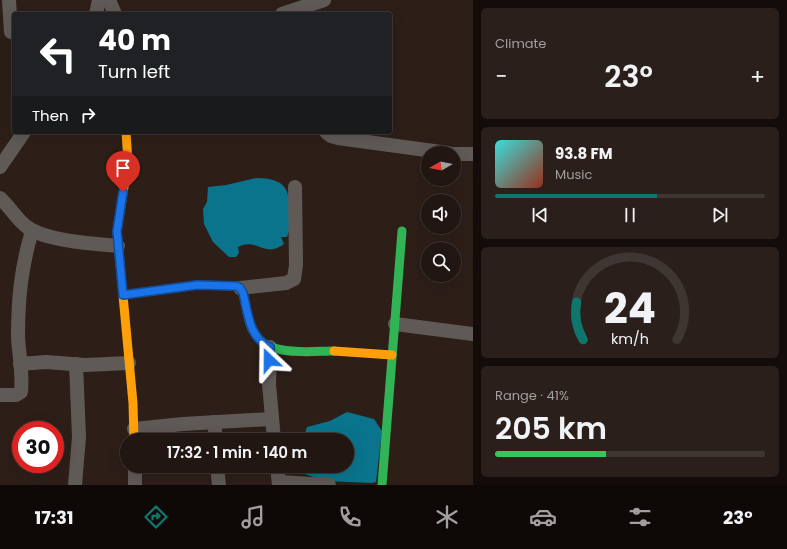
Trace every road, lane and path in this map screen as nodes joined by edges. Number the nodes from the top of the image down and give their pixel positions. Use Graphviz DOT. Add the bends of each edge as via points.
graph roads {
  1 [pos="9,0"];
  2 [pos="99,0"];
  3 [pos="109,0"];
  4 [pos="324,0"];
  5 [pos="305,10"];
  6 [pos="96,12"];
  7 [pos="115,12"];
  8 [pos="294,12"];
  9 [pos="11,32"];
  10 [pos="23,134"];
  11 [pos="126,134"];
  12 [pos="328,134"];
  13 [pos="421,149"];
  14 [pos="461,154"];
  15 [pos="473,154"];
  16 [pos="0,167"];
  17 [pos="295,187"];
  18 [pos="0,198"];
  19 [pos="32,231"];
  20 [pos="402,231"];
  21 [pos="118,246"];
  22 [pos="240,288"];
  23 [pos="123,295"];
  24 [pos="395,324"];
  25 [pos="473,334"];
  26 [pos="270,347"];
  27 [pos="392,355"];
  28 [pos="129,363"];
  29 [pos="20,364"];
  30 [pos="76,364"];
  31 [pos="0,394"];
  32 [pos="271,419"];
  33 [pos="214,422"];
  34 [pos="134,433"];
  35 [pos="141,433"];
  36 [pos="215,433"];
  37 [pos="273,433"];
  38 [pos="135,473"];
  39 [pos="218,473"];
  40 [pos="278,473"];
  41 [pos="279,484"];
  42 [pos="75,485"];
  43 [pos="135,485"];
  44 [pos="219,485"];
  45 [pos="329,485"];
  46 [pos="382,485"];
  1 -- 9 [label="street"];
  2 -- 6 [label="street"];
  3 -- 7 [label="street"];
  4 -- 5 [label="street"];
  5 -- 8 [label="street"];
  10 -- 16 [label="street"];
  11 -- 21 [label="street" via="128,162 117,231"];
  12 -- 13 [label="street" via="338,138"];
  14 -- 15 [label="street"];
  17 -- 22 [label="street" via="294,279 286,283"];
  18 -- 19 [label="street"];
  19 -- 21 [label="street" via="86,243"];
  19 -- 29 [label="street" via="19,289"];
  20 -- 24 [label="street"];
  21 -- 23 [label="street"];
  22 -- 23 [label="street" via="228,284 197,285"];
  22 -- 26 [label="street" via="252,329 260,341"];
  23 -- 28 [label="street"];
  24 -- 25 [label="street"];
  24 -- 27 [label="street"];
  26 -- 27 [label="street" via="280,350"];
  26 -- 32 [label="street"];
  27 -- 46 [label="street"];
  28 -- 30 [label="street"];
  28 -- 34 [label="street"];
  29 -- 30 [label="street"];
  29 -- 31 [label="street" via="21,392 16,396"];
  30 -- 42 [label="street" via="79,437"];
  32 -- 33 [label="street"];
  32 -- 37 [label="street"];
  33 -- 35 [label="street"];
  33 -- 36 [label="street"];
  38 -- 43 [label="street"];
  39 -- 44 [label="street"];
  40 -- 41 [label="street"];
  41 -- 45 [label="street"];
}
